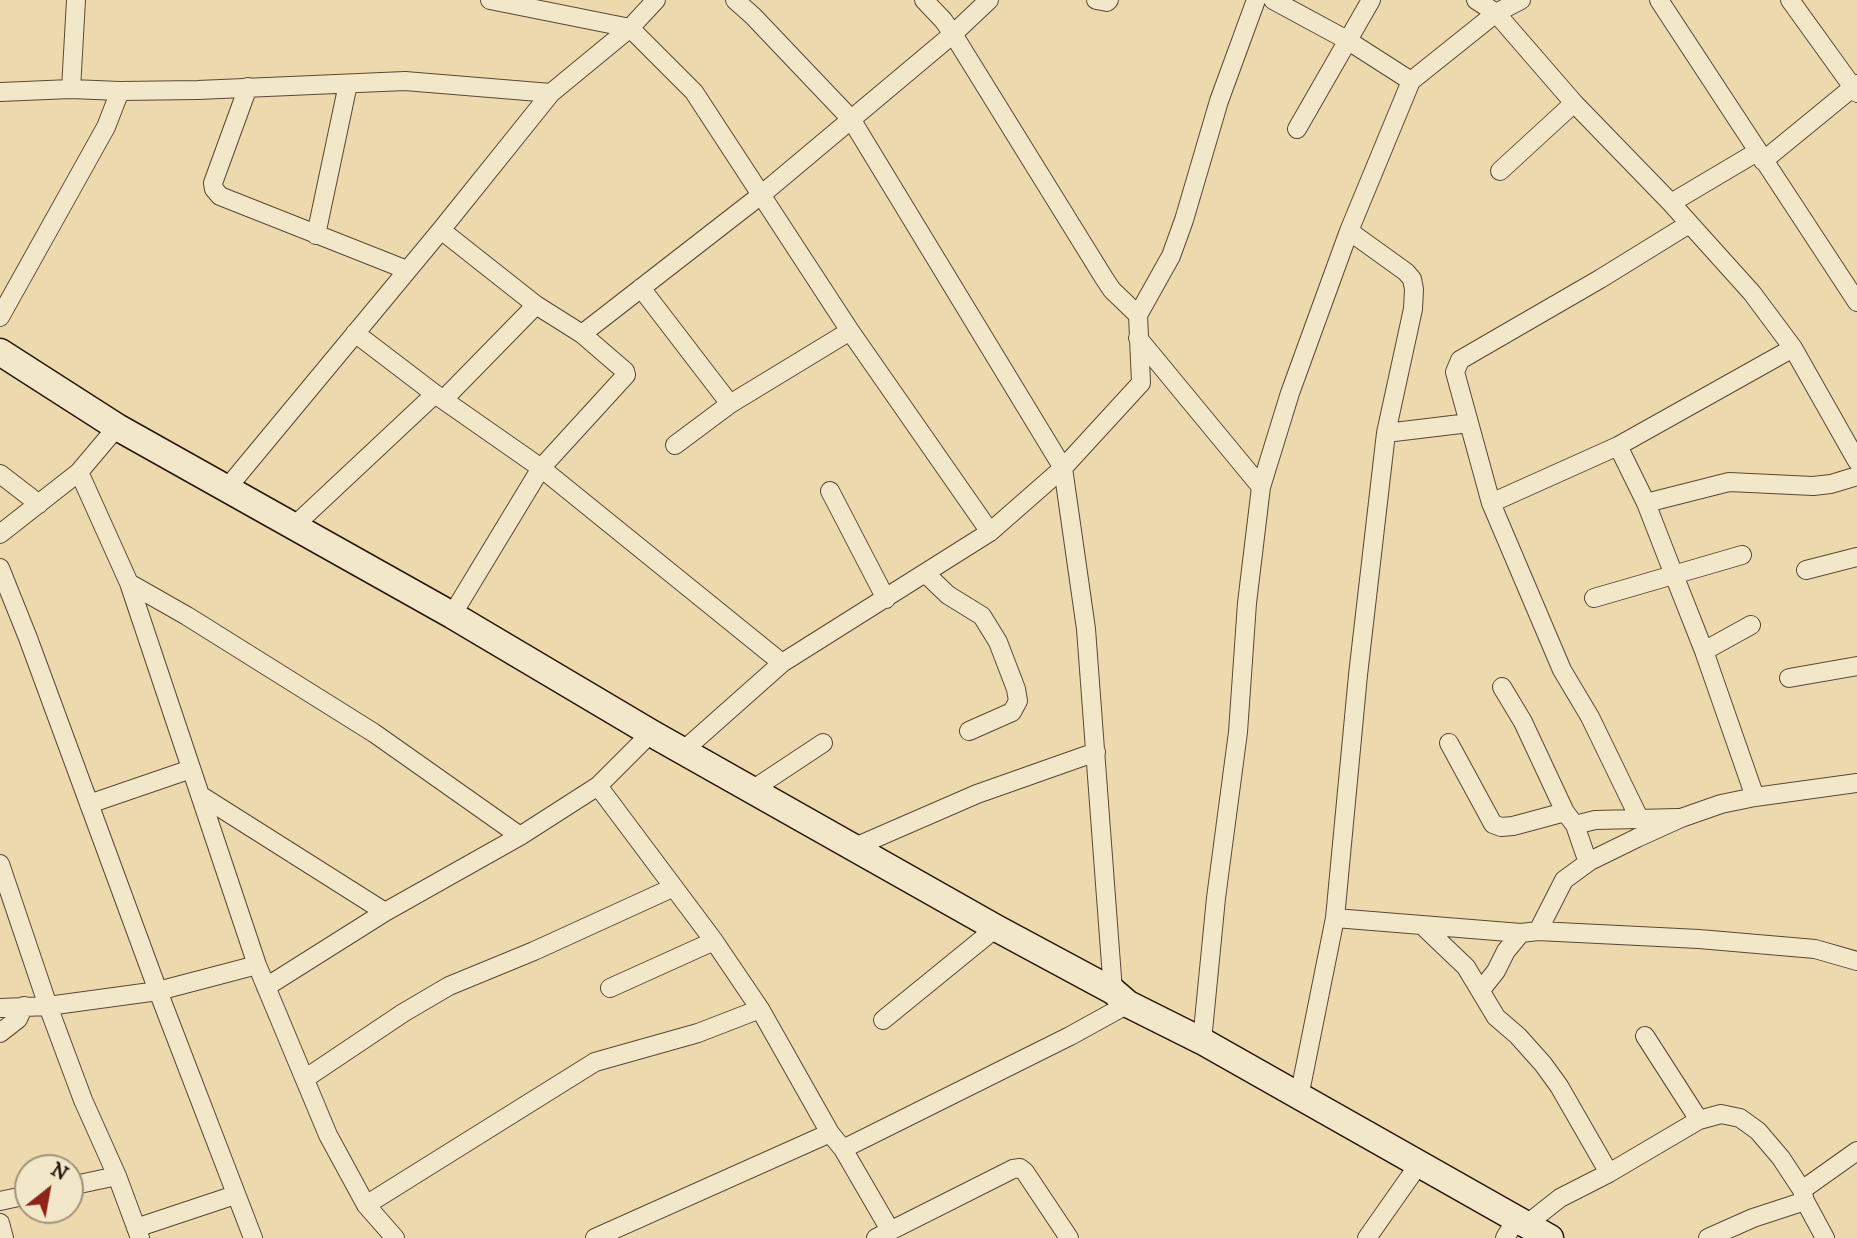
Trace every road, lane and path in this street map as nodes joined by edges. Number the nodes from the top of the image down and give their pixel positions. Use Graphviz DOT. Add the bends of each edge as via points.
graph roads {
  1 [pos="76,0"];
  2 [pos="489,0"];
  3 [pos="656,0"];
  4 [pos="735,0"];
  5 [pos="924,0"];
  6 [pos="989,0"];
  7 [pos="1096,0"];
  8 [pos="1110,0"];
  9 [pos="1256,0"];
  10 [pos="1273,0"];
  11 [pos="1371,0"];
  12 [pos="1476,0"];
  13 [pos="1521,0"];
  14 [pos="1659,0"];
  15 [pos="1790,0"];
  16 [pos="1496,13"];
  17 [pos="630,28"];
  18 [pos="953,34"];
  19 [pos="1347,40"];
  20 [pos="1411,81"];
  21 [pos="348,84"];
  22 [pos="248,87"];
  23 [pos="71,89"];
  24 [pos="1856,89"];
  25 [pos="120,91"];
  26 [pos="0,92"];
  27 [pos="551,93"];
  28 [pos="1574,103"];
  29 [pos="851,119"];
  30 [pos="1297,129"];
  31 [pos="1760,156"];
  32 [pos="1500,171"];
  33 [pos="761,195"];
  34 [pos="1671,203"];
  35 [pos="1689,224"];
  36 [pos="441,230"];
  37 [pos="1349,231"];
  38 [pos="316,234"];
  39 [pos="407,270"];
  40 [pos="641,288"];
  41 [pos="1857,302"];
  42 [pos="536,305"];
  43 [pos="1138,315"];
  44 [pos="0,317"];
  45 [pos="850,331"];
  46 [pos="355,334"];
  47 [pos="582,334"];
  48 [pos="1138,338"];
  49 [pos="1793,348"];
  50 [pos="0,352"];
  51 [pos="439,396"];
  52 [pos="730,404"];
  53 [pos="1469,422"];
  54 [pos="117,427"];
  55 [pos="1386,433"];
  56 [pos="675,445"];
  57 [pos="1618,446"];
  58 [pos="1857,461"];
  59 [pos="541,468"];
  60 [pos="1063,468"];
  61 [pos="79,472"];
  62 [pos="0,474"];
  63 [pos="1857,476"];
  64 [pos="228,487"];
  65 [pos="1261,487"];
  66 [pos="830,491"];
  67 [pos="1491,503"];
  68 [pos="1646,503"];
  69 [pos="39,504"];
  70 [pos="293,527"];
  71 [pos="990,532"];
  72 [pos="0,534"];
  73 [pos="1742,555"];
  74 [pos="1857,556"];
  75 [pos="0,568"];
  76 [pos="1806,570"];
  77 [pos="926,574"];
  78 [pos="1674,575"];
  79 [pos="129,583"];
  80 [pos="886,598"];
  81 [pos="1594,598"];
  82 [pos="452,615"];
  83 [pos="1751,625"];
  84 [pos="1704,651"];
  85 [pos="782,663"];
  86 [pos="1857,666"];
  87 [pos="1789,678"];
  88 [pos="1502,687"];
  89 [pos="970,731"];
  90 [pos="651,733"];
  91 [pos="823,743"];
  92 [pos="1449,743"];
  93 [pos="684,750"];
  94 [pos="1096,752"];
  95 [pos="191,769"];
  96 [pos="598,786"];
  97 [pos="1855,789"];
  98 [pos="752,790"];
  99 [pos="200,795"];
  100 [pos="1755,797"];
  101 [pos="89,804"];
  102 [pos="1570,818"];
  103 [pos="1639,818"];
  104 [pos="1681,818"];
  105 [pos="520,836"];
  106 [pos="855,846"];
  107 [pos="1590,861"];
  108 [pos="0,864"];
  109 [pos="672,888"];
  110 [pos="385,912"];
  111 [pos="1335,918"];
  112 [pos="1423,926"];
  113 [pos="996,928"];
  114 [pos="1529,932"];
  115 [pos="714,941"];
  116 [pos="1857,961"];
  117 [pos="257,965"];
  118 [pos="266,987"];
  119 [pos="610,988"];
  120 [pos="1482,990"];
  121 [pos="158,992"];
  122 [pos="1121,997"];
  123 [pos="24,1006"];
  124 [pos="48,1006"];
  125 [pos="0,1008"];
  126 [pos="760,1009"];
  127 [pos="883,1020"];
  128 [pos="0,1033"];
  129 [pos="1645,1036"];
  130 [pos="1202,1041"];
  131 [pos="306,1078"];
  132 [pos="1299,1097"];
  133 [pos="1699,1120"];
  134 [pos="830,1133"];
  135 [pos="843,1149"];
  136 [pos="1857,1151"];
  137 [pos="1419,1164"];
  138 [pos="1609,1173"];
  139 [pos="117,1176"];
  140 [pos="84,1183"];
  141 [pos="235,1195"];
  142 [pos="1804,1196"];
  143 [pos="366,1205"];
  144 [pos="0,1223"];
  145 [pos="1516,1227"];
  146 [pos="138,1233"];
  147 [pos="883,1234"];
  148 [pos="4,1238"];
  149 [pos="253,1238"];
  150 [pos="395,1238"];
  151 [pos="595,1238"];
  152 [pos="1069,1238"];
  153 [pos="1367,1238"];
  154 [pos="1550,1238"];
  155 [pos="1708,1238"];
  156 [pos="1825,1238"];
  1 -- 23 [label="street"];
  2 -- 17 [label="street"];
  3 -- 17 [label="street"];
  4 -- 29 [label="street"];
  5 -- 18 [label="street"];
  6 -- 18 [label="street"];
  7 -- 8 [label="street"];
  9 -- 43 [label="street" via="1219,101 1180,232"];
  10 -- 19 [label="street"];
  11 -- 19 [label="street"];
  12 -- 16 [label="street"];
  13 -- 16 [label="street"];
  14 -- 31 [label="street"];
  15 -- 24 [label="street"];
  16 -- 20 [label="street"];
  16 -- 28 [label="street"];
  17 -- 27 [label="street"];
  17 -- 33 [label="street" via="694,92"];
  18 -- 29 [label="street"];
  18 -- 43 [label="street" via="1104,278"];
  19 -- 20 [label="street"];
  19 -- 30 [label="street"];
  20 -- 37 [label="street"];
  21 -- 22 [label="street"];
  21 -- 27 [label="street" via="405,81"];
  21 -- 38 [label="street"];
  22 -- 25 [label="street"];
  22 -- 38 [label="street" via="214,190"];
  23 -- 25 [label="street"];
  23 -- 26 [label="street"];
  24 -- 31 [label="street"];
  25 -- 44 [label="street" via="106,127"];
  27 -- 36 [label="street"];
  28 -- 32 [label="street"];
  28 -- 34 [label="street"];
  29 -- 33 [label="street"];
  29 -- 60 [label="street"];
  31 -- 34 [label="street"];
  31 -- 41 [label="street"];
  33 -- 40 [label="street"];
  33 -- 45 [label="street"];
  34 -- 35 [label="street"];
  35 -- 49 [label="street" via="1752,293"];
  35 -- 53 [label="street" via="1460,360 1455,372"];
  36 -- 39 [label="street"];
  36 -- 42 [label="street"];
  37 -- 55 [label="street" via="1406,272 1414,289"];
  37 -- 65 [label="street"];
  38 -- 39 [label="street"];
  39 -- 46 [label="street"];
  40 -- 47 [label="street"];
  40 -- 52 [label="street"];
  42 -- 47 [label="street"];
  42 -- 51 [label="street"];
  43 -- 48 [label="street"];
  45 -- 52 [label="street"];
  45 -- 71 [label="street"];
  46 -- 51 [label="street"];
  46 -- 64 [label="street"];
  47 -- 59 [label="street" via="626,375"];
  48 -- 60 [label="street" via="1141,383"];
  48 -- 65 [label="street"];
  49 -- 57 [label="street"];
  49 -- 58 [label="street"];
  50 -- 54 [label="street"];
  51 -- 59 [label="street"];
  51 -- 70 [label="street"];
  52 -- 56 [label="street"];
  53 -- 55 [label="street"];
  53 -- 67 [label="street"];
  54 -- 61 [label="street"];
  54 -- 64 [label="street"];
  55 -- 111 [label="street"];
  57 -- 67 [label="street"];
  57 -- 68 [label="street"];
  59 -- 82 [label="street"];
  59 -- 85 [label="street"];
  60 -- 71 [label="street"];
  60 -- 94 [label="street" via="1086,629"];
  61 -- 69 [label="street"];
  61 -- 79 [label="street"];
  62 -- 69 [label="street"];
  63 -- 68 [label="street" via="1813,486 1728,482"];
  64 -- 70 [label="street"];
  65 -- 130 [label="street"];
  66 -- 80 [label="street"];
  67 -- 103 [label="street" via="1562,670"];
  68 -- 78 [label="street"];
  69 -- 72 [label="street"];
  70 -- 82 [label="street"];
  71 -- 77 [label="street"];
  73 -- 78 [label="street"];
  74 -- 76 [label="street"];
  75 -- 101 [label="street"];
  77 -- 80 [label="street"];
  77 -- 89 [label="street" via="982,617 998,642 1016,689 1018,701 1012,712"];
  78 -- 81 [label="street"];
  78 -- 84 [label="street"];
  79 -- 95 [label="street"];
  79 -- 105 [label="street" via="374,733"];
  80 -- 85 [label="street"];
  82 -- 90 [label="street"];
  83 -- 84 [label="street"];
  84 -- 100 [label="street"];
  85 -- 93 [label="street"];
  86 -- 87 [label="street"];
  88 -- 102 [label="street"];
  90 -- 93 [label="street"];
  90 -- 96 [label="street"];
  91 -- 98 [label="street"];
  92 -- 102 [label="street" via="1493,824 1501,827"];
  93 -- 98 [label="street"];
  94 -- 106 [label="street" via="976,794"];
  94 -- 122 [label="street"];
  95 -- 99 [label="street"];
  95 -- 101 [label="street"];
  96 -- 105 [label="street"];
  96 -- 109 [label="street"];
  97 -- 100 [label="street"];
  98 -- 106 [label="street"];
  99 -- 110 [label="street"];
  99 -- 117 [label="street"];
  100 -- 104 [label="street"];
  101 -- 121 [label="street"];
  102 -- 103 [label="street"];
  102 -- 107 [label="street"];
  103 -- 104 [label="street"];
  104 -- 107 [label="street"];
  105 -- 110 [label="street"];
  106 -- 113 [label="street"];
  107 -- 114 [label="street" via="1564,880 1550,910"];
  108 -- 124 [label="street"];
  109 -- 115 [label="street"];
  109 -- 131 [label="street" via="449,986"];
  110 -- 118 [label="street"];
  111 -- 112 [label="street"];
  111 -- 132 [label="street"];
  112 -- 114 [label="street"];
  112 -- 120 [label="street" via="1466,967"];
  113 -- 122 [label="street"];
  113 -- 127 [label="street"];
  114 -- 116 [label="street" via="1815,949"];
  114 -- 120 [label="street" via="1506,951"];
  115 -- 119 [label="street"];
  115 -- 126 [label="street"];
  117 -- 118 [label="street"];
  117 -- 121 [label="street"];
  118 -- 131 [label="street"];
  120 -- 138 [label="street" via="1496,1017 1551,1075"];
  121 -- 124 [label="street"];
  121 -- 141 [label="street"];
  122 -- 130 [label="street"];
  122 -- 135 [label="street" via="1070,1037"];
  123 -- 124 [label="street"];
  123 -- 125 [label="street"];
  123 -- 128 [label="street" via="18,1019"];
  124 -- 139 [label="street"];
  126 -- 134 [label="street"];
  126 -- 143 [label="street" via="698,1033 595,1062"];
  129 -- 133 [label="street"];
  130 -- 132 [label="street"];
  131 -- 143 [label="street" via="328,1135"];
  132 -- 137 [label="street"];
  133 -- 138 [label="street"];
  133 -- 142 [label="street" via="1721,1114 1740,1118 1758,1131 1782,1158"];
  134 -- 135 [label="street"];
  134 -- 151 [label="street"];
  135 -- 147 [label="street"];
  136 -- 142 [label="street"];
  137 -- 145 [label="street"];
  137 -- 153 [label="street"];
  138 -- 145 [label="street"];
  139 -- 140 [label="street"];
  139 -- 146 [label="street"];
  141 -- 146 [label="street"];
  141 -- 149 [label="street"];
  142 -- 155 [label="street"];
  142 -- 156 [label="street"];
  143 -- 150 [label="street"];
  144 -- 148 [label="street"];
  145 -- 154 [label="street"];
  147 -- 152 [label="street" via="1020,1168"];
}
